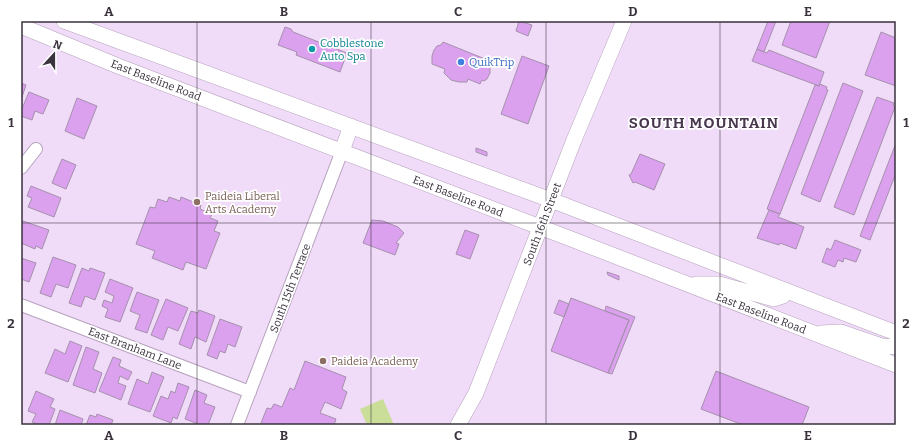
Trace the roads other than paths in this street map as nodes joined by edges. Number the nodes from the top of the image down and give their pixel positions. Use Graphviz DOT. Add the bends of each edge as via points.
graph roads {
  1 [pos="64,21"];
  2 [pos="624,21"];
  3 [pos="21,26"];
  4 [pos="351,126"];
  5 [pos="36,149"];
  6 [pos="342,151"];
  7 [pos="21,168"];
  8 [pos="551,200"];
  9 [pos="541,227"];
  10 [pos="687,284"];
  11 [pos="786,291"];
  12 [pos="21,305"];
  13 [pos="812,333"];
  14 [pos="896,333"];
  15 [pos="896,347"];
  16 [pos="896,365"];
  17 [pos="250,392"];
  18 [pos="237,425"];
  19 [pos="458,425"];
  1 -- 4 [label="main road"];
  2 -- 8 [label="main road, South 16th Street"];
  3 -- 6 [label="main road, East Baseline Road" via="118,66"];
  4 -- 6 [label="main road"];
  4 -- 8 [label="main road"];
  5 -- 7 [label="street"];
  6 -- 9 [label="main road, East Baseline Road"];
  6 -- 17 [label="street, South 15th Terrace"];
  8 -- 9 [label="main road, South 16th Street"];
  8 -- 11 [label="main road"];
  9 -- 10 [label="main road, East Baseline Road"];
  9 -- 19 [label="main road, South 16th Street" via="476,393"];
  10 -- 11 [label="main road" via="719,284 774,299 783,296"];
  10 -- 13 [label="main road, East Baseline Road"];
  11 -- 14 [label="main road"];
  12 -- 17 [label="street, East Branham Lane"];
  13 -- 15 [label="main road" via="841,332 882,346"];
  13 -- 16 [label="main road, East Baseline Road"];
  17 -- 18 [label="street, South 15th Terrace"];
}
